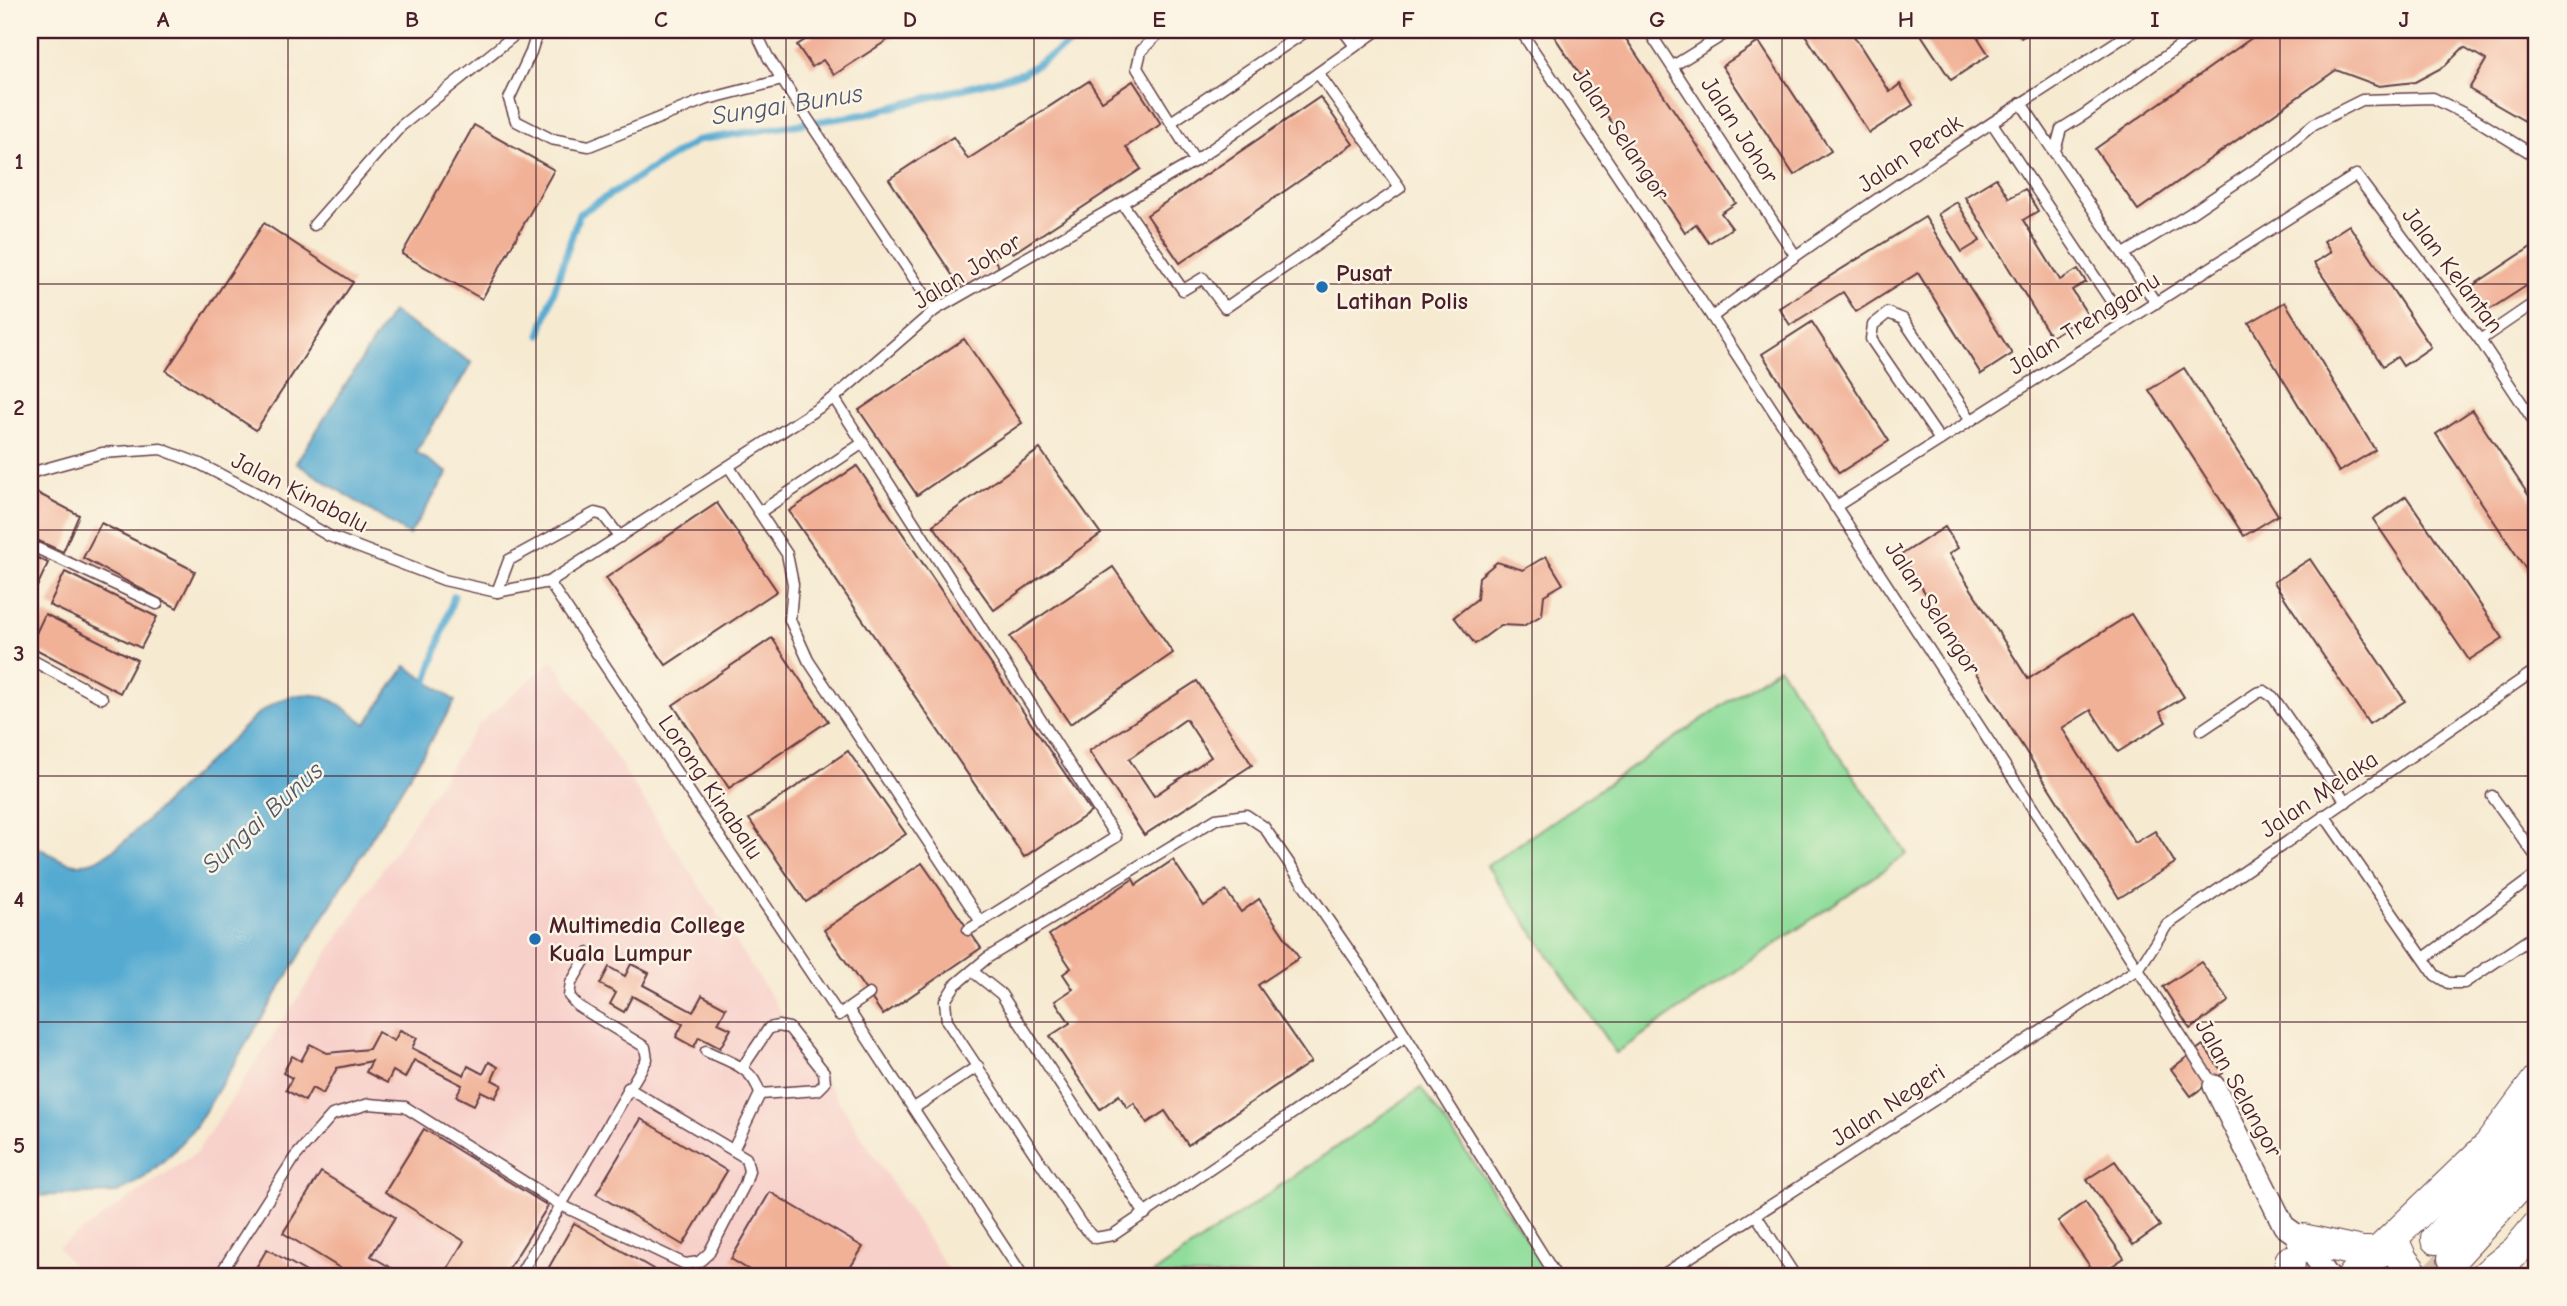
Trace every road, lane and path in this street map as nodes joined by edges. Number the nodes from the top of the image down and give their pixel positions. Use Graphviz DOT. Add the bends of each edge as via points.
graph roads {
  1 [pos="521,30"];
  2 [pos="538,30"];
  3 [pos="755,30"];
  4 [pos="1162,30"];
  5 [pos="1307,30"];
  6 [pos="1343,30"];
  7 [pos="1378,30"];
  8 [pos="1520,30"];
  9 [pos="1647,30"];
  10 [pos="1731,30"];
  11 [pos="2135,30"];
  12 [pos="2203,30"];
  13 [pos="1355,46"];
  14 [pos="1673,66"];
  15 [pos="1318,73"];
  16 [pos="782,80"];
  17 [pos="2021,103"];
  18 [pos="1171,122"];
  19 [pos="1992,123"];
  20 [pos="2054,152"];
  21 [pos="2537,157"];
  22 [pos="1195,161"];
  23 [pos="2356,175"];
  24 [pos="1122,203"];
  25 [pos="314,225"];
  26 [pos="2124,254"];
  27 [pos="1795,255"];
  28 [pos="2537,300"];
  29 [pos="2156,303"];
  30 [pos="935,310"];
  31 [pos="1712,317"];
  32 [pos="2124,322"];
  33 [pos="2480,340"];
  34 [pos="834,398"];
  35 [pos="1971,420"];
  36 [pos="2537,426"];
  37 [pos="1940,440"];
  38 [pos="863,443"];
  39 [pos="729,467"];
  40 [pos="30,472"];
  41 [pos="1835,507"];
  42 [pos="760,512"];
  43 [pos="620,537"];
  44 [pos="30,545"];
  45 [pos="550,582"];
  46 [pos="497,592"];
  47 [pos="157,604"];
  48 [pos="30,659"];
  49 [pos="2537,669"];
  50 [pos="102,698"];
  51 [pos="2202,730"];
  52 [pos="2492,796"];
  53 [pos="2346,802"];
  54 [pos="2324,815"];
  55 [pos="2537,858"];
  56 [pos="2537,874"];
  57 [pos="981,922"];
  58 [pos="968,930"];
  59 [pos="2537,934"];
  60 [pos="589,953"];
  61 [pos="2424,958"];
  62 [pos="2139,968"];
  63 [pos="972,971"];
  64 [pos="869,994"];
  65 [pos="843,1012"];
  66 [pos="1405,1037"];
  67 [pos="706,1051"];
  68 [pos="978,1066"];
  69 [pos="742,1068"];
  70 [pos="2537,1080"];
  71 [pos="2214,1086"];
  72 [pos="628,1088"];
  73 [pos="760,1094"];
  74 [pos="914,1108"];
  75 [pos="2537,1117"];
  76 [pos="733,1150"];
  77 [pos="2537,1166"];
  78 [pos="561,1205"];
  79 [pos="1145,1214"];
  80 [pos="1756,1215"];
  81 [pos="2537,1226"];
  82 [pos="2386,1245"];
  83 [pos="2293,1256"];
  84 [pos="2510,1264"];
  85 [pos="219,1276"];
  86 [pos="519,1276"];
  87 [pos="1023,1276"];
  88 [pos="1556,1276"];
  89 [pos="1661,1276"];
  90 [pos="1795,1276"];
  91 [pos="2328,1276"];
  92 [pos="2353,1276"];
  93 [pos="2415,1276"];
  94 [pos="2485,1276"];
  1 -- 25 [label="lane" via="401,126"];
  2 -- 16 [label="lane" via="509,99 516,121 551,138 589,146 704,100"];
  3 -- 16 [label="lane"];
  4 -- 18 [label="lane" via="1140,51 1137,68"];
  5 -- 18 [label="lane"];
  6 -- 13 [label="lane"];
  7 -- 13 [label="lane, Jalan Johor"];
  8 -- 31 [label="lane, Jalan Selangor"];
  9 -- 14 [label="lane, Jalan Johor"];
  10 -- 14 [label="lane"];
  11 -- 17 [label="lane, Jalan Perak"];
  12 -- 20 [label="lane" via="2061,129"];
  13 -- 15 [label="lane, Jalan Johor"];
  14 -- 27 [label="lane, Jalan Johor"];
  15 -- 22 [label="lane, Jalan Johor"];
  15 -- 24 [label="lane" via="1400,188 1225,307 1203,278 1183,290"];
  16 -- 30 [label="lane"];
  17 -- 19 [label="lane, Jalan Perak"];
  17 -- 20 [label="lane"];
  18 -- 22 [label="lane"];
  19 -- 27 [label="lane, Jalan Perak"];
  19 -- 32 [label="lane"];
  20 -- 26 [label="lane"];
  21 -- 26 [label="lane" via="2433,98 2362,100 2314,124 2274,157"];
  22 -- 24 [label="lane, Jalan Johor"];
  23 -- 29 [label="lane, Jalan Trengganu"];
  23 -- 33 [label="lane, Jalan Kelantan"];
  24 -- 30 [label="lane, Jalan Johor"];
  26 -- 29 [label="lane"];
  27 -- 31 [label="lane, Jalan Perak"];
  28 -- 33 [label="lane"];
  29 -- 32 [label="lane, Jalan Trengganu"];
  30 -- 34 [label="lane, Jalan Johor"];
  31 -- 41 [label="lane, Jalan Selangor"];
  32 -- 35 [label="lane, Jalan Trengganu"];
  33 -- 36 [label="lane, Jalan Kelantan"];
  34 -- 38 [label="lane"];
  34 -- 39 [label="lane, Jalan Johor"];
  35 -- 37 [label="lane, Jalan Trengganu"];
  35 -- 37 [label="lane" via="1903,319 1888,313 1873,325 1871,338"];
  37 -- 41 [label="lane, Jalan Trengganu"];
  38 -- 42 [label="lane"];
  38 -- 57 [label="lane" via="1116,837"];
  39 -- 42 [label="lane"];
  39 -- 43 [label="lane, Jalan Johor"];
  40 -- 46 [label="lane, Jalan Kinabalu" via="102,453 161,449 200,464 330,536 443,580"];
  41 -- 62 [label="lane, Jalan Selangor"];
  42 -- 57 [label="lane" via="788,554 793,584 790,620 808,660"];
  43 -- 45 [label="lane, Jalan Johor"];
  43 -- 46 [label="lane" via="603,514 595,513 509,560"];
  44 -- 47 [label="lane"];
  45 -- 46 [label="lane, Jalan Kinabalu"];
  45 -- 65 [label="lane, Lorong Kinabalu"];
  48 -- 50 [label="lane"];
  49 -- 53 [label="lane, Jalan Melaka"];
  51 -- 53 [label="lane" via="2264,691 2273,697"];
  52 -- 55 [label="lane"];
  53 -- 54 [label="lane, Jalan Melaka"];
  54 -- 61 [label="lane"];
  54 -- 62 [label="lane, Jalan Melaka" via="2167,925"];
  56 -- 61 [label="lane"];
  57 -- 58 [label="lane"];
  59 -- 61 [label="lane" via="2464,983 2448,983 2435,975"];
  60 -- 72 [label="lane" via="571,983 569,996 645,1047 647,1059"];
  62 -- 71 [label="lane, Jalan Selangor"];
  62 -- 80 [label="lane, Jalan Negeri"];
  63 -- 66 [label="lane" via="1216,819 1246,815 1264,827"];
  63 -- 68 [label="lane" via="945,1001 947,1021"];
  63 -- 79 [label="lane" via="1000,995"];
  64 -- 65 [label="lane"];
  65 -- 74 [label="lane, Lorong Kinabalu"];
  66 -- 79 [label="lane"];
  66 -- 88 [label="lane"];
  67 -- 69 [label="lane"];
  68 -- 74 [label="lane"];
  68 -- 79 [label="lane" via="1081,1224 1095,1238 1113,1235"];
  69 -- 73 [label="lane" via="756,1079"];
  69 -- 73 [label="lane" via="768,1028 778,1026 789,1028 824,1072 825,1083 818,1090"];
  70 -- 82 [label="main road" via="2489,1145"];
  71 -- 83 [label="street, Jalan Selangor"];
  72 -- 76 [label="lane"];
  72 -- 78 [label="lane"];
  73 -- 76 [label="lane"];
  74 -- 87 [label="lane, Lorong Kinabalu"];
  75 -- 77 [label="main road" via="2444,1249"];
  76 -- 78 [label="lane" via="746,1158 750,1171 709,1253 699,1262 685,1264"];
  78 -- 85 [label="lane" via="405,1108 369,1104 332,1115 295,1157"];
  78 -- 86 [label="lane"];
  80 -- 89 [label="lane, Jalan Negeri"];
  80 -- 90 [label="lane"];
  81 -- 84 [label="main road"];
  82 -- 83 [label="main road" via="2361,1252"];
  82 -- 92 [label="main road"];
  82 -- 93 [label="main road"];
  83 -- 91 [label="street, Jalan Selangor"];
  84 -- 94 [label="main road"];
}
